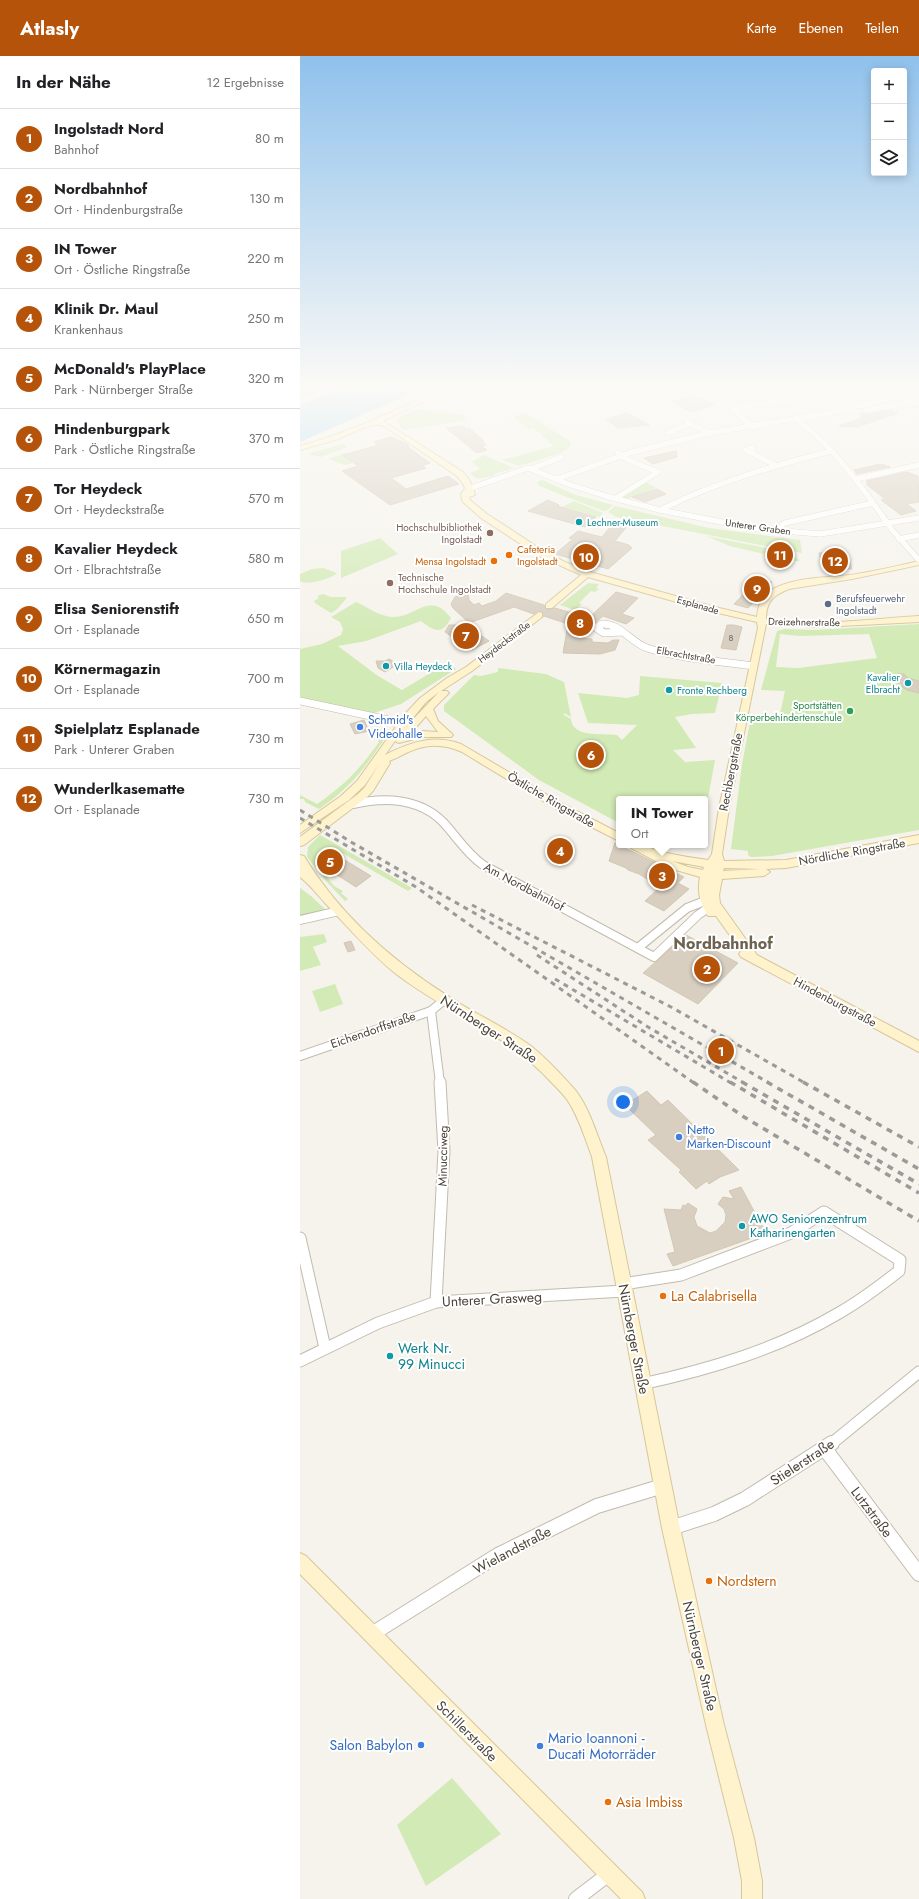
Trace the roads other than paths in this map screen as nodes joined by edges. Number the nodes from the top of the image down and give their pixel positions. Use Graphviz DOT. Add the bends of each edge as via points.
graph roads {
  1 [pos="457,472"];
  2 [pos="514,472"];
  3 [pos="538,472"];
  4 [pos="576,472"];
  5 [pos="658,472"];
  6 [pos="756,472"];
  7 [pos="853,472"];
  8 [pos="887,472"];
  9 [pos="859,478"];
  10 [pos="557,480"];
  11 [pos="468,489"];
  12 [pos="616,498"];
  13 [pos="873,503"];
  14 [pos="660,510"];
  15 [pos="919,518"];
  16 [pos="891,528"];
  17 [pos="781,531"];
  18 [pos="919,534"];
  19 [pos="899,539"];
  20 [pos="919,562"];
  21 [pos="587,574"];
  22 [pos="549,606"];
  23 [pos="539,615"];
  24 [pos="919,619"];
  25 [pos="762,620"];
  26 [pos="622,632"];
  27 [pos="753,666"];
  28 [pos="469,669"];
  29 [pos="300,701"];
  30 [pos="428,708"];
  31 [pos="407,731"];
  32 [pos="448,735"];
  33 [pos="427,742"];
  34 [pos="387,754"];
  35 [pos="484,760"];
  36 [pos="353,804"];
  37 [pos="300,830"];
  38 [pos="616,836"];
  39 [pos="919,839"];
  40 [pos="300,842"];
  41 [pos="642,848"];
  42 [pos="300,859"];
  43 [pos="714,866"];
  44 [pos="300,872"];
  45 [pos="300,880"];
  46 [pos="313,881"];
  47 [pos="324,895"];
  48 [pos="710,905"];
  49 [pos="340,911"];
  50 [pos="300,920"];
  51 [pos="639,948"];
  52 [pos="444,1000"];
  53 [pos="431,1011"];
  54 [pos="919,1047"];
  55 [pos="300,1056"];
  56 [pos="300,1238"];
  57 [pos="624,1287"];
  58 [pos="436,1302"];
  59 [pos="325,1348"];
  60 [pos="300,1361"];
  61 [pos="919,1372"];
  62 [pos="642,1384"];
  63 [pos="825,1450"];
  64 [pos="663,1486"];
  65 [pos="671,1528"];
  66 [pos="300,1563"];
  67 [pos="919,1574"];
  68 [pos="372,1634"];
  69 [pos="610,1873"];
  70 [pos="576,1899"];
  71 [pos="635,1899"];
  72 [pos="752,1899"];
  1 -- 11 [label="street" via="466,481"];
  2 -- 11 [label="street"];
  3 -- 10 [label="street, Unterer Graben"];
  4 -- 10 [label="street"];
  5 -- 12 [label="street"];
  6 -- 14 [label="street" via="682,499"];
  7 -- 9 [label="street"];
  8 -- 9 [label="street"];
  9 -- 13 [label="street"];
  10 -- 12 [label="street, Unterer Graben"];
  11 -- 21 [label="street, Esplanade" via="465,498 475,510 542,554"];
  12 -- 14 [label="street, Unterer Graben"];
  13 -- 16 [label="street"];
  13 -- 17 [label="street" via="785,523"];
  14 -- 17 [label="street, Unterer Graben"];
  15 -- 16 [label="street, Unterer Graben"];
  16 -- 17 [label="street, Unterer Graben" via="825,534"];
  16 -- 19 [label="street"];
  18 -- 19 [label="street"];
  19 -- 20 [label="street"];
  20 -- 25 [label="street" via="780,589 767,599"];
  21 -- 22 [label="street"];
  21 -- 25 [label="street, Esplanade" via="708,608"];
  23 -- 28 [label="street, Heydeckstraße"];
  24 -- 25 [label="street, Dreizehnerstraße" via="821,624"];
  25 -- 27 [label="street, Rechbergstraße"];
  26 -- 27 [label="street, Elbrachtstraße" via="638,643 656,650 686,657"];
  27 -- 43 [label="street, Rechbergstraße"];
  28 -- 30 [label="street, Heydeckstraße"];
  28 -- 31 [label="street, Heydeckstraße" via="423,700"];
  29 -- 31 [label="street, Östliche Ringstraße" via="389,720"];
  30 -- 31 [label="street, Heydeckstraße"];
  30 -- 32 [label="street" via="434,725"];
  31 -- 32 [label="street, Östliche Ringstraße"];
  31 -- 33 [label="street"];
  31 -- 34 [label="street, Heydeckstraße"];
  31 -- 34 [label="street"];
  32 -- 35 [label="street, Östliche Ringstraße" via="475,749"];
  33 -- 34 [label="street, Heydeckstraße"];
  33 -- 35 [label="street, Östliche Ringstraße" via="452,744"];
  34 -- 36 [label="street, Heydeckstraße" via="369,789"];
  34 -- 37 [label="street, Heydeckstraße" via="345,798"];
  35 -- 38 [label="street, Östliche Ringstraße" via="579,817"];
  36 -- 40 [label="street, Heydeckstraße"];
  36 -- 51 [label="street, Am Nordbahnhof" via="377,800 396,801 428,810 481,864"];
  39 -- 43 [label="street, Nördliche Ringstraße" via="786,864 740,876"];
  41 -- 43 [label="street" via="677,868"];
  42 -- 46 [label="street"];
  43 -- 48 [label="street"];
  44 -- 46 [label="street, Nürnberger Straße"];
  45 -- 47 [label="street, Nürnberger Straße"];
  46 -- 47 [label="street, Nürnberger Straße"];
  47 -- 49 [label="street, Nürnberger Straße"];
  48 -- 51 [label="street" via="687,908"];
  48 -- 51 [label="street, Am Nordbahnhof" via="654,956"];
  48 -- 54 [label="street, Hindenburgstraße" via="743,952"];
  49 -- 50 [label="street"];
  49 -- 52 [label="street, Nürnberger Straße" via="382,955"];
  52 -- 53 [label="street, Eichendorffstraße"];
  52 -- 57 [label="street, Nürnberger Straße" via="532,1055 572,1096 599,1157"];
  53 -- 55 [label="street, Eichendorffstraße"];
  53 -- 58 [label="street, Minucciweg" via="442,1096 444,1151"];
  56 -- 59 [label="street"];
  57 -- 58 [label="street, Unterer Grasweg"];
  57 -- 62 [label="street, Nürnberger Straße"];
  57 -- 62 [label="street, Unterer Grasweg" via="681,1276 791,1233 824,1212 900,1260 899,1271 869,1295 793,1338 717,1366"];
  58 -- 59 [label="street, Unterer Grasweg" via="378,1323"];
  59 -- 60 [label="street, Unterer Grasweg"];
  61 -- 63 [label="street, Stielerstraße"];
  62 -- 64 [label="street, Nürnberger Straße"];
  63 -- 65 [label="street, Stielerstraße" via="745,1499 714,1514"];
  63 -- 67 [label="street, Lutzstraße"];
  64 -- 65 [label="street, Nürnberger Straße"];
  64 -- 68 [label="street, Wielandstraße" via="597,1506 504,1553"];
  65 -- 72 [label="street, Nürnberger Straße" via="715,1725 744,1838 752,1881"];
  66 -- 68 [label="street, Schillerstraße"];
  68 -- 69 [label="street, Schillerstraße"];
  69 -- 70 [label="street"];
  69 -- 71 [label="street, Schillerstraße"];
}
